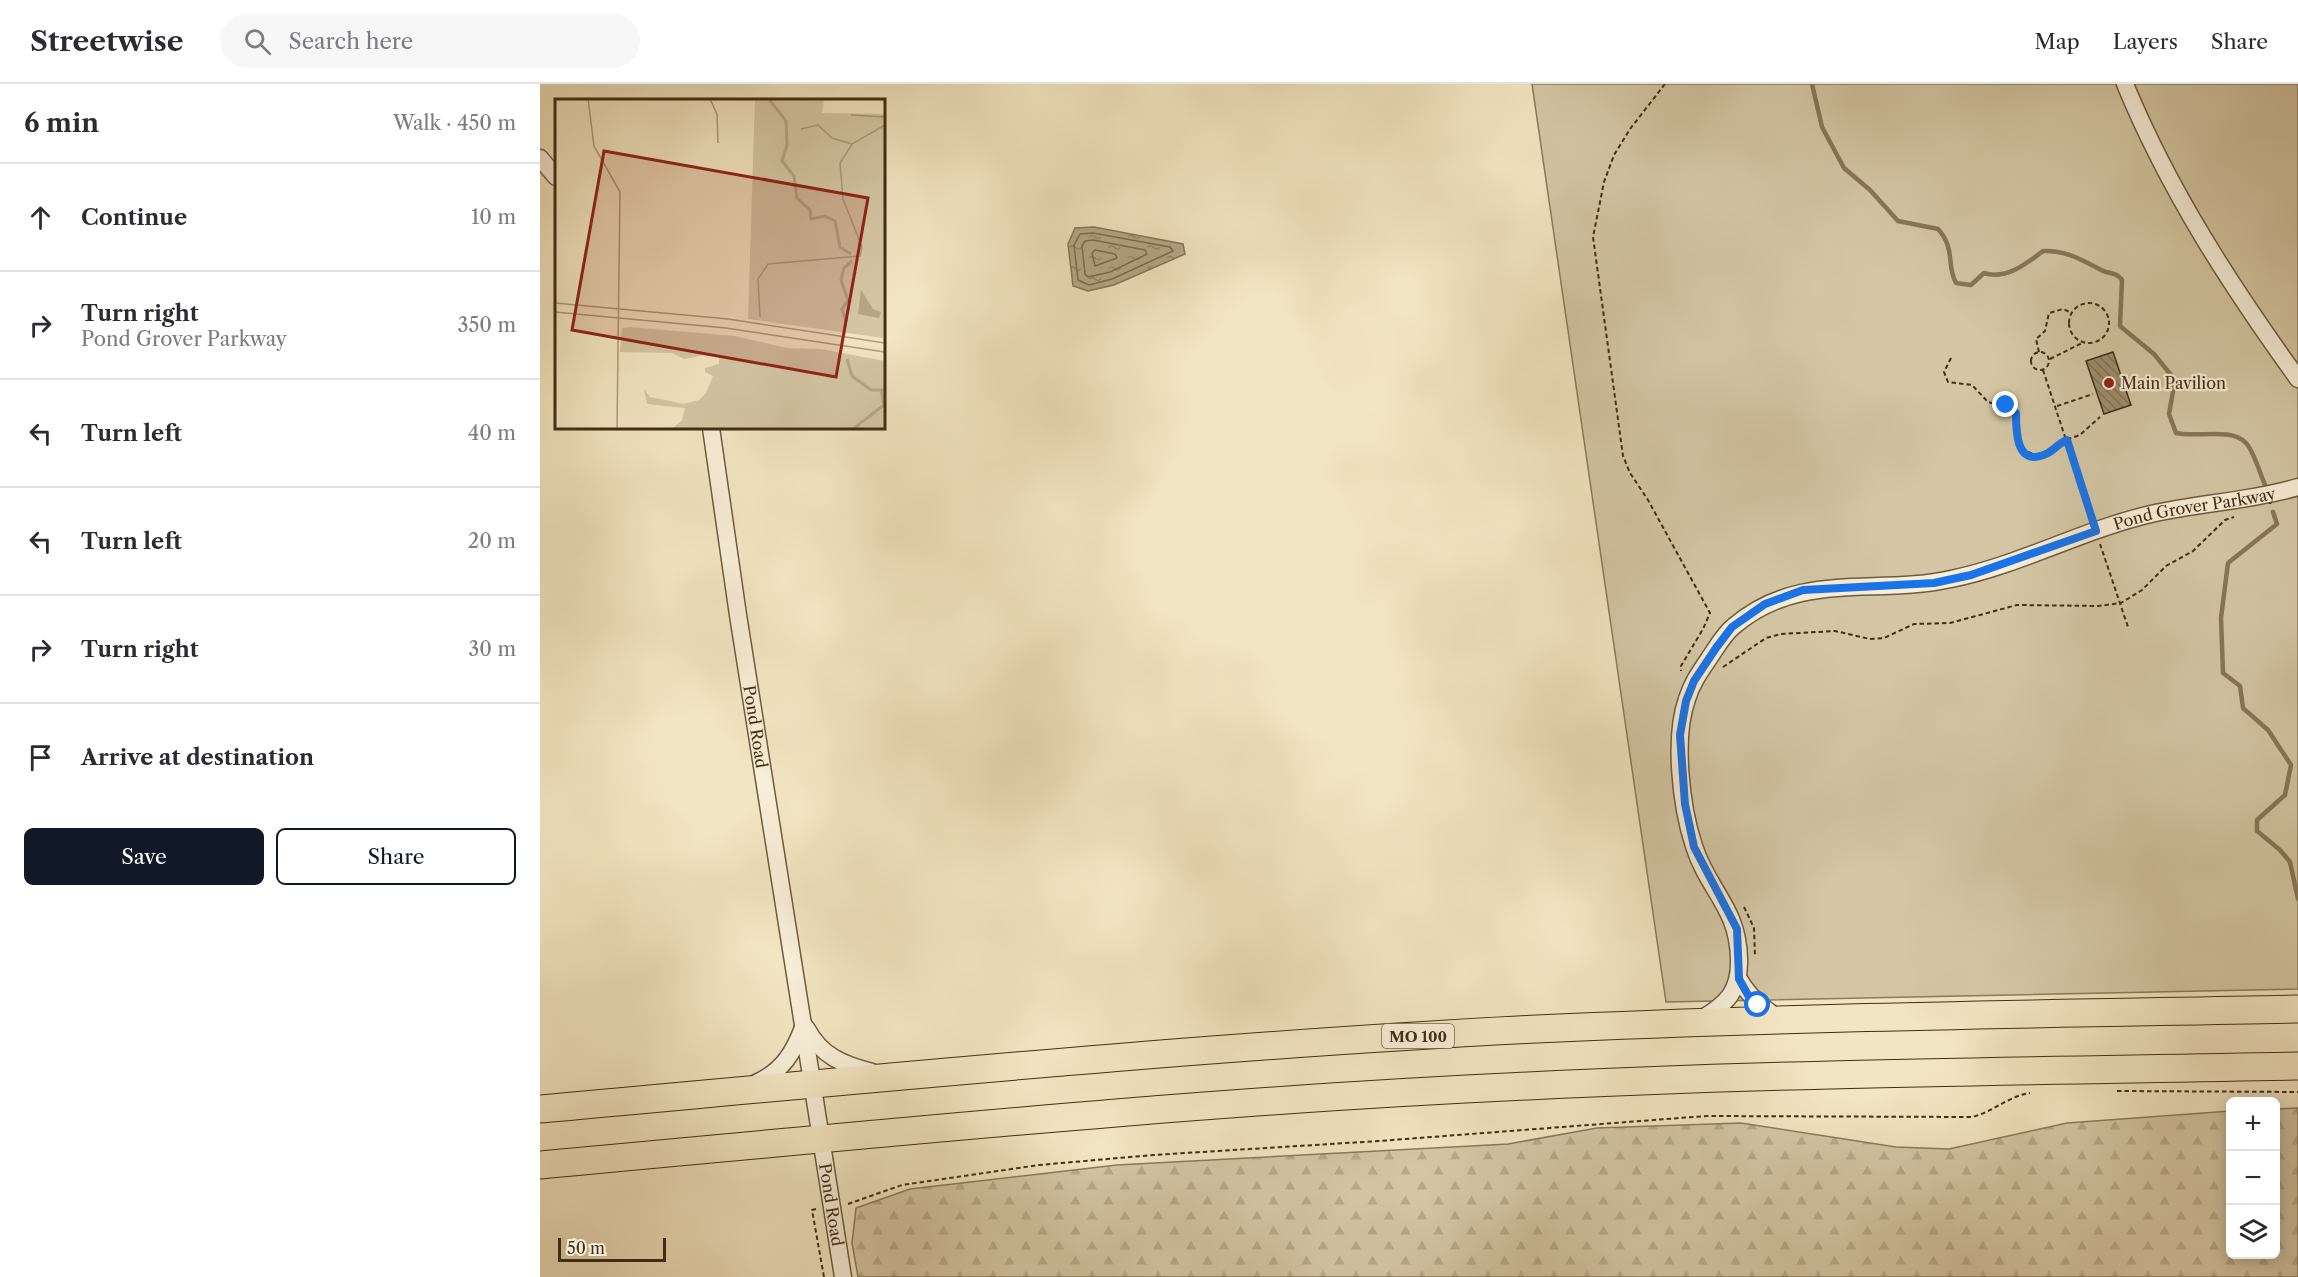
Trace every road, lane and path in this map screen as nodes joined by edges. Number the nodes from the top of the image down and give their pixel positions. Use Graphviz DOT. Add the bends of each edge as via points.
graph roads {
  1 [pos="1665,84"];
  2 [pos="2125,84"];
  3 [pos="540,158"];
  4 [pos="555,176"];
  5 [pos="2072,313"];
  6 [pos="2083,342"];
  7 [pos="2039,352"];
  8 [pos="1951,358"];
  9 [pos="2049,358"];
  10 [pos="2043,370"];
  11 [pos="2298,379"];
  12 [pos="2093,394"];
  13 [pos="2056,406"];
  14 [pos="2100,417"];
  15 [pos="711,429"];
  16 [pos="2067,440"];
  17 [pos="2298,487"];
  18 [pos="2244,514"];
  19 [pos="2096,531"];
  20 [pos="2121,603"];
  21 [pos="2128,627"];
  22 [pos="1719,670"];
  23 [pos="1694,681"];
  24 [pos="1742,904"];
  25 [pos="1739,972"];
  26 [pos="2298,1009"];
  27 [pos="1781,1020"];
  28 [pos="1695,1023"];
  29 [pos="804,1024"];
  30 [pos="2298,1066"];
  31 [pos="894,1078"];
  32 [pos="813,1085"];
  33 [pos="736,1091"];
  34 [pos="2116,1091"];
  35 [pos="2035,1092"];
  36 [pos="2298,1092"];
  37 [pos="540,1109"];
  38 [pos="820,1140"];
  39 [pos="540,1165"];
  40 [pos="831,1208"];
  41 [pos="824,1277"];
  42 [pos="843,1277"];
  1 -- 23 [label="path" via="1614,155 1593,237 1623,456 1710,613 1681,666 1682,674"];
  2 -- 11 [label="street" via="2205,244"];
  3 -- 4 [label="street"];
  5 -- 6 [label="path" via="2071,333"];
  5 -- 6 [label="path" via="2078,306 2090,303 2102,308 2109,319 2104,336 2093,343"];
  5 -- 7 [label="path" via="2063,309 2049,313 2044,331 2036,339"];
  6 -- 9 [label="path"];
  7 -- 9 [label="path"];
  7 -- 10 [label="path" via="2032,357 2031,365"];
  8 -- 16 [label="path" via="1944,372 1948,382 1972,385 1988,402 2014,409 2019,448 2038,456"];
  9 -- 10 [label="path" via="2048,367"];
  10 -- 13 [label="path"];
  12 -- 13 [label="path"];
  13 -- 16 [label="path"];
  14 -- 16 [label="path" via="2080,435"];
  15 -- 29 [label="street, Pond Road"];
  16 -- 19 [label="path"];
  17 -- 19 [label="street, Pond Grover Parkway" via="2262,497 2153,514"];
  18 -- 20 [label="path" via="2225,520 2193,551 2166,566 2142,590"];
  19 -- 20 [label="path"];
  19 -- 23 [label="street, Pond Grover Parkway" via="1971,575 1934,583 1803,590 1774,601 1732,627"];
  20 -- 21 [label="path"];
  20 -- 22 [label="path" via="2017,605 1950,623 1914,624 1884,638 1835,631 1781,634 1766,638"];
  23 -- 25 [label="street, Pond Grover Parkway" via="1680,735 1685,804 1698,855 1737,929"];
  24 -- 25 [label="path" via="1754,928 1755,965"];
  25 -- 27 [label="street" via="1748,995"];
  25 -- 28 [label="street" via="1719,1008"];
  26 -- 27 [label="highway, MO 100"];
  27 -- 28 [label="highway, MO 100"];
  28 -- 31 [label="highway, MO 100" via="1297,1044"];
  29 -- 31 [label="street, Pond Road" via="817,1046 833,1059"];
  29 -- 32 [label="street, Pond Road"];
  29 -- 33 [label="street" via="792,1055 782,1067 770,1077"];
  30 -- 38 [label="highway" via="1844,1074 1529,1086 1213,1106"];
  31 -- 32 [label="highway, MO 100"];
  32 -- 33 [label="highway, MO 100"];
  32 -- 38 [label="street, Pond Road"];
  33 -- 37 [label="highway, MO 100"];
  34 -- 36 [label="path"];
  35 -- 40 [label="path" via="2013,1097 1971,1117 1706,1116 1073,1162 902,1185"];
  38 -- 39 [label="highway"];
  38 -- 40 [label="street, Pond Road"];
  40 -- 41 [label="path" via="812,1210"];
  40 -- 42 [label="street, Pond Road"];
}
